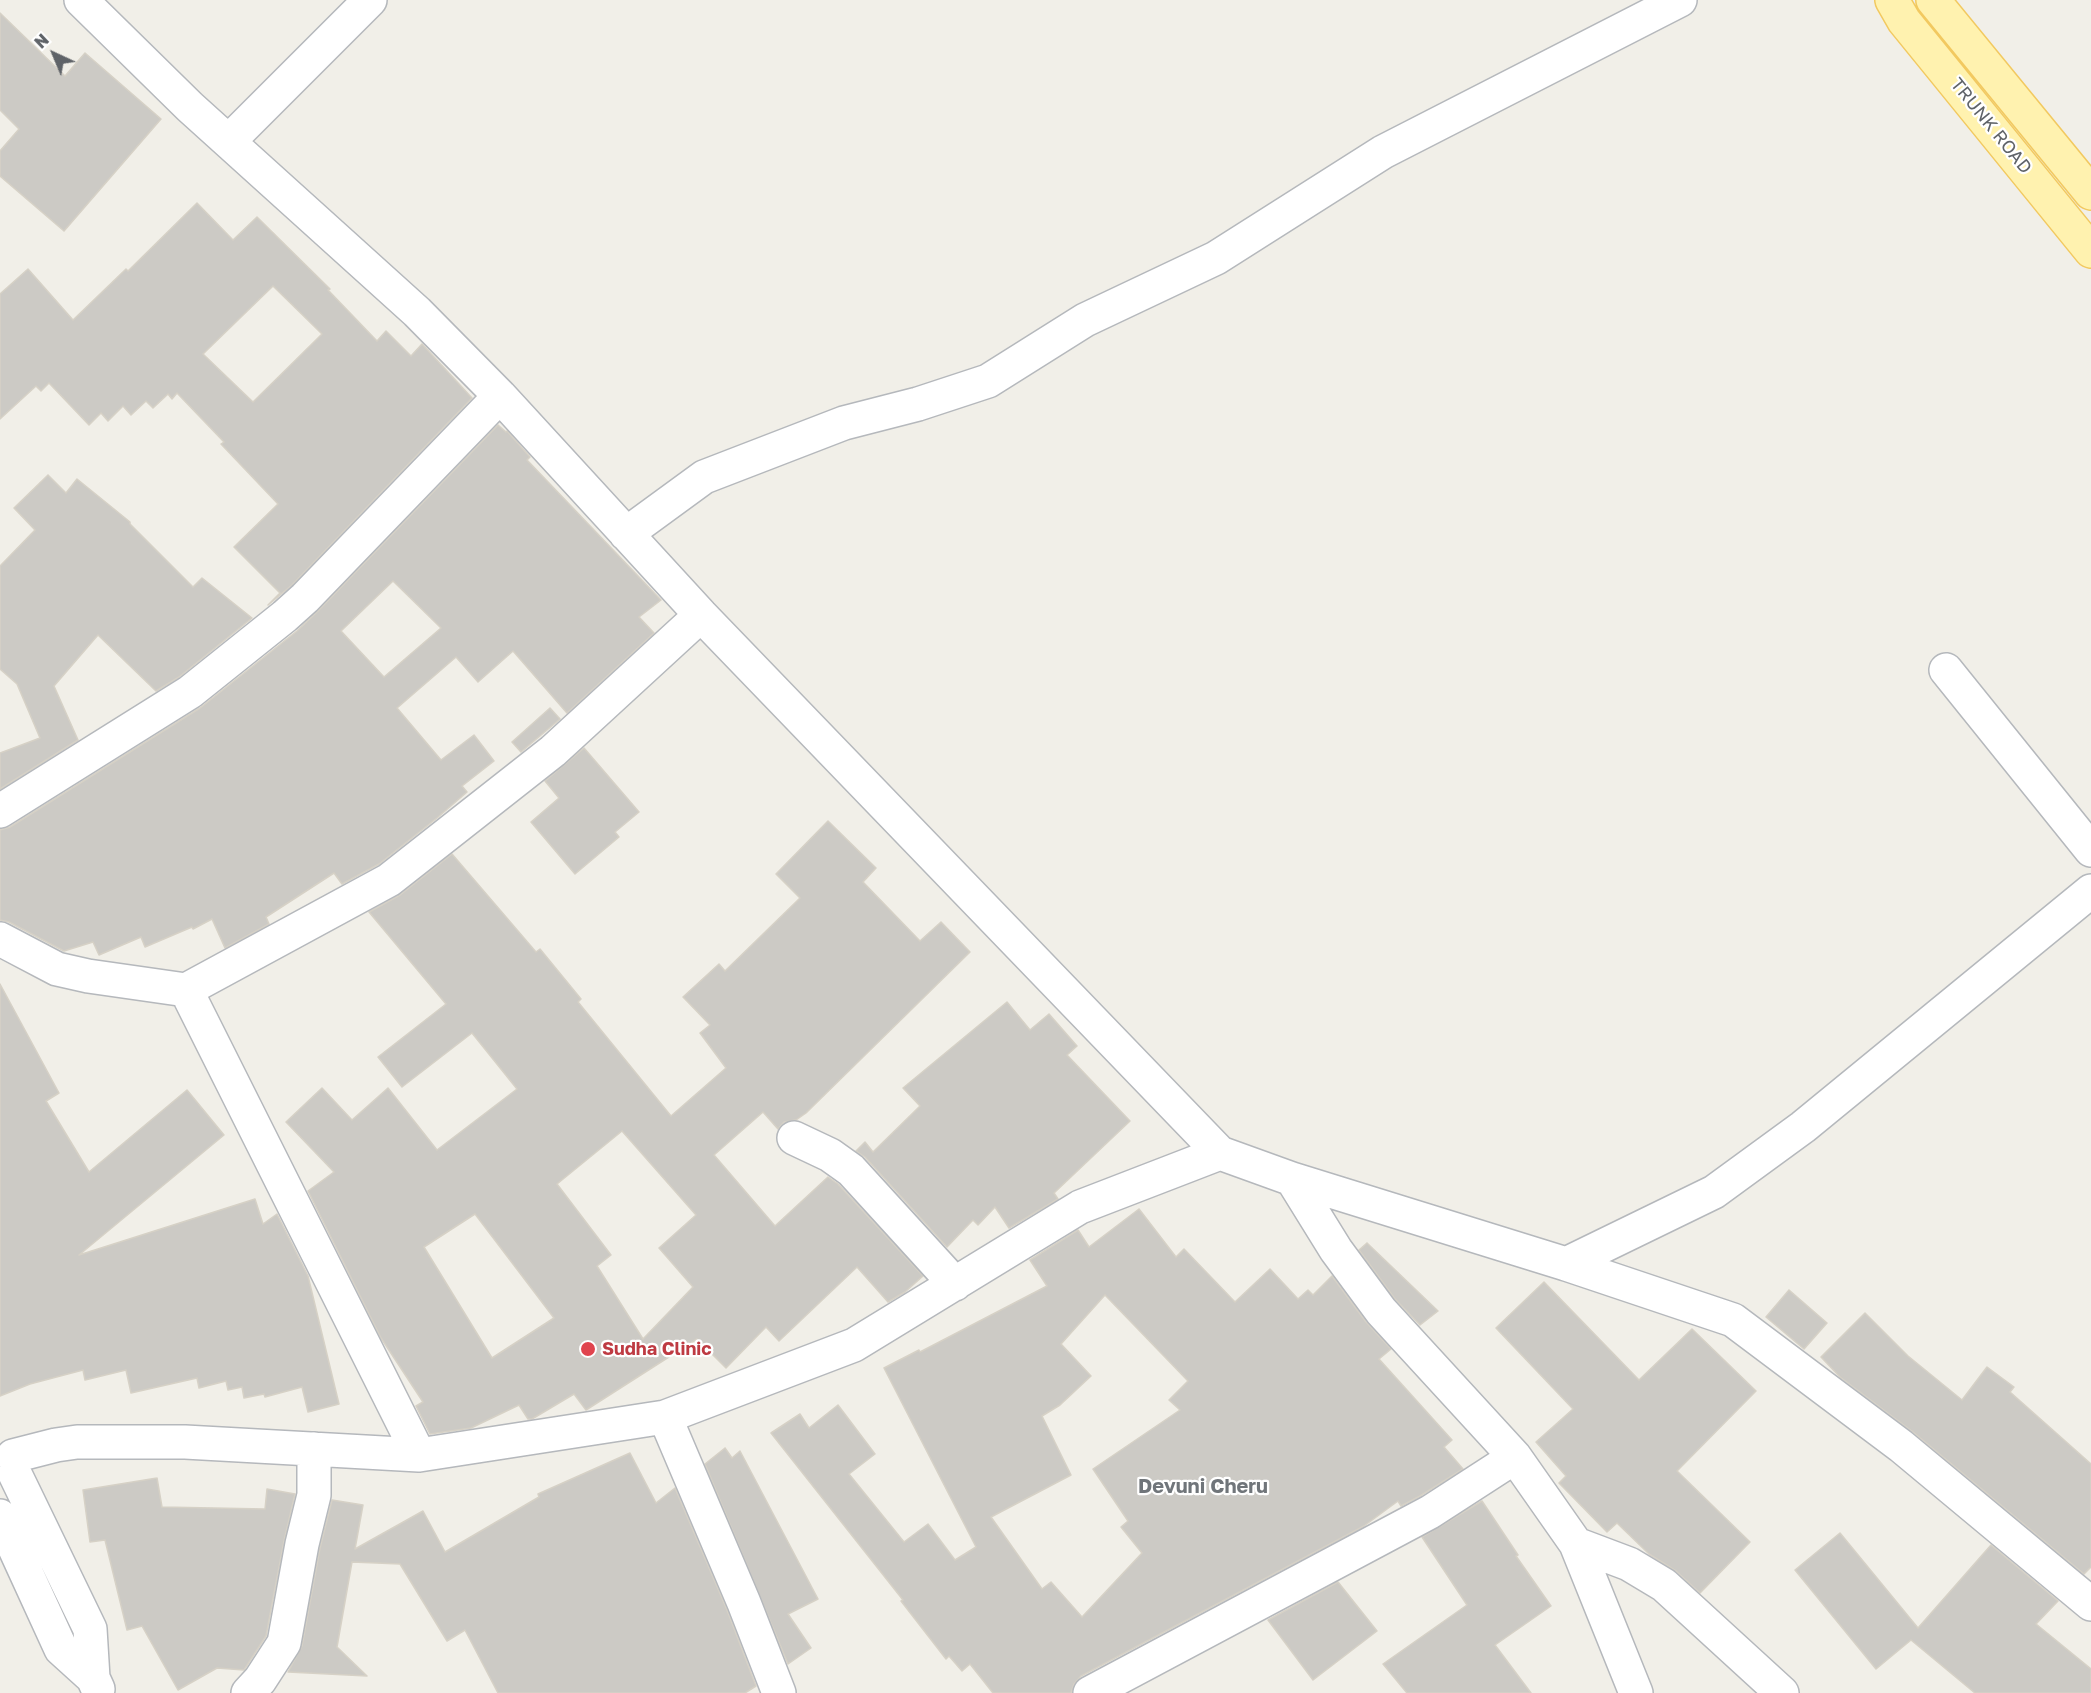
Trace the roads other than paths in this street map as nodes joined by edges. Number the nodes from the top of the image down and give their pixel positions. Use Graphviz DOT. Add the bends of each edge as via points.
graph roads {
  1 [pos="81,0"];
  2 [pos="370,0"];
  3 [pos="1680,0"];
  4 [pos="1892,0"];
  5 [pos="1933,0"];
  6 [pos="229,141"];
  7 [pos="2091,193"];
  8 [pos="2091,251"];
  9 [pos="500,396"];
  10 [pos="626,534"];
  11 [pos="701,615"];
  12 [pos="1946,670"];
  13 [pos="0,811"];
  14 [pos="2091,850"];
  15 [pos="2091,891"];
  16 [pos="0,939"];
  17 [pos="186,990"];
  18 [pos="794,1138"];
  19 [pos="1220,1153"];
  20 [pos="1292,1179"];
  21 [pos="1566,1264"];
  22 [pos="955,1284"];
  23 [pos="665,1418"];
  24 [pos="314,1449"];
  25 [pos="419,1455"];
  26 [pos="1515,1457"];
  27 [pos="7,1467"];
  28 [pos="0,1516"];
  29 [pos="1576,1544"];
  30 [pos="2091,1604"];
  31 [pos="96,1685"];
  32 [pos="248,1693"];
  33 [pos="779,1693"];
  34 [pos="1090,1693"];
  35 [pos="1636,1693"];
  36 [pos="1782,1693"];
  1 -- 6 [label="street"];
  2 -- 6 [label="street"];
  3 -- 10 [label="street" via="1383,152 1216,258 1085,320 988,381 844,423 704,477"];
  4 -- 8 [label="main road, TRUNK ROAD" via="1904,21"];
  5 -- 7 [label="main road"];
  6 -- 9 [label="street" via="417,312"];
  9 -- 10 [label="street"];
  9 -- 13 [label="street" via="285,616 190,692"];
  10 -- 11 [label="street"];
  11 -- 17 [label="street" via="553,751 389,880"];
  11 -- 19 [label="street"];
  12 -- 14 [label="street"];
  15 -- 21 [label="street" via="1803,1127 1714,1192"];
  16 -- 17 [label="street" via="57,969"];
  17 -- 25 [label="street"];
  18 -- 22 [label="street" via="851,1170"];
  19 -- 20 [label="street"];
  19 -- 22 [label="street" via="1080,1207"];
  20 -- 21 [label="street"];
  20 -- 26 [label="street" via="1336,1250 1381,1311"];
  21 -- 30 [label="street" via="1733,1320 1901,1446"];
  22 -- 23 [label="street" via="854,1345"];
  23 -- 25 [label="street"];
  23 -- 33 [label="street"];
  24 -- 25 [label="street"];
  24 -- 27 [label="street" via="185,1442 77,1442 56,1445"];
  24 -- 32 [label="street" via="314,1495 284,1643"];
  26 -- 29 [label="street"];
  26 -- 34 [label="street" via="1430,1512"];
  27 -- 31 [label="street" via="90,1629"];
  28 -- 31 [label="street" via="61,1649"];
  29 -- 35 [label="street"];
  29 -- 36 [label="street" via="1629,1564 1664,1585"];
}
